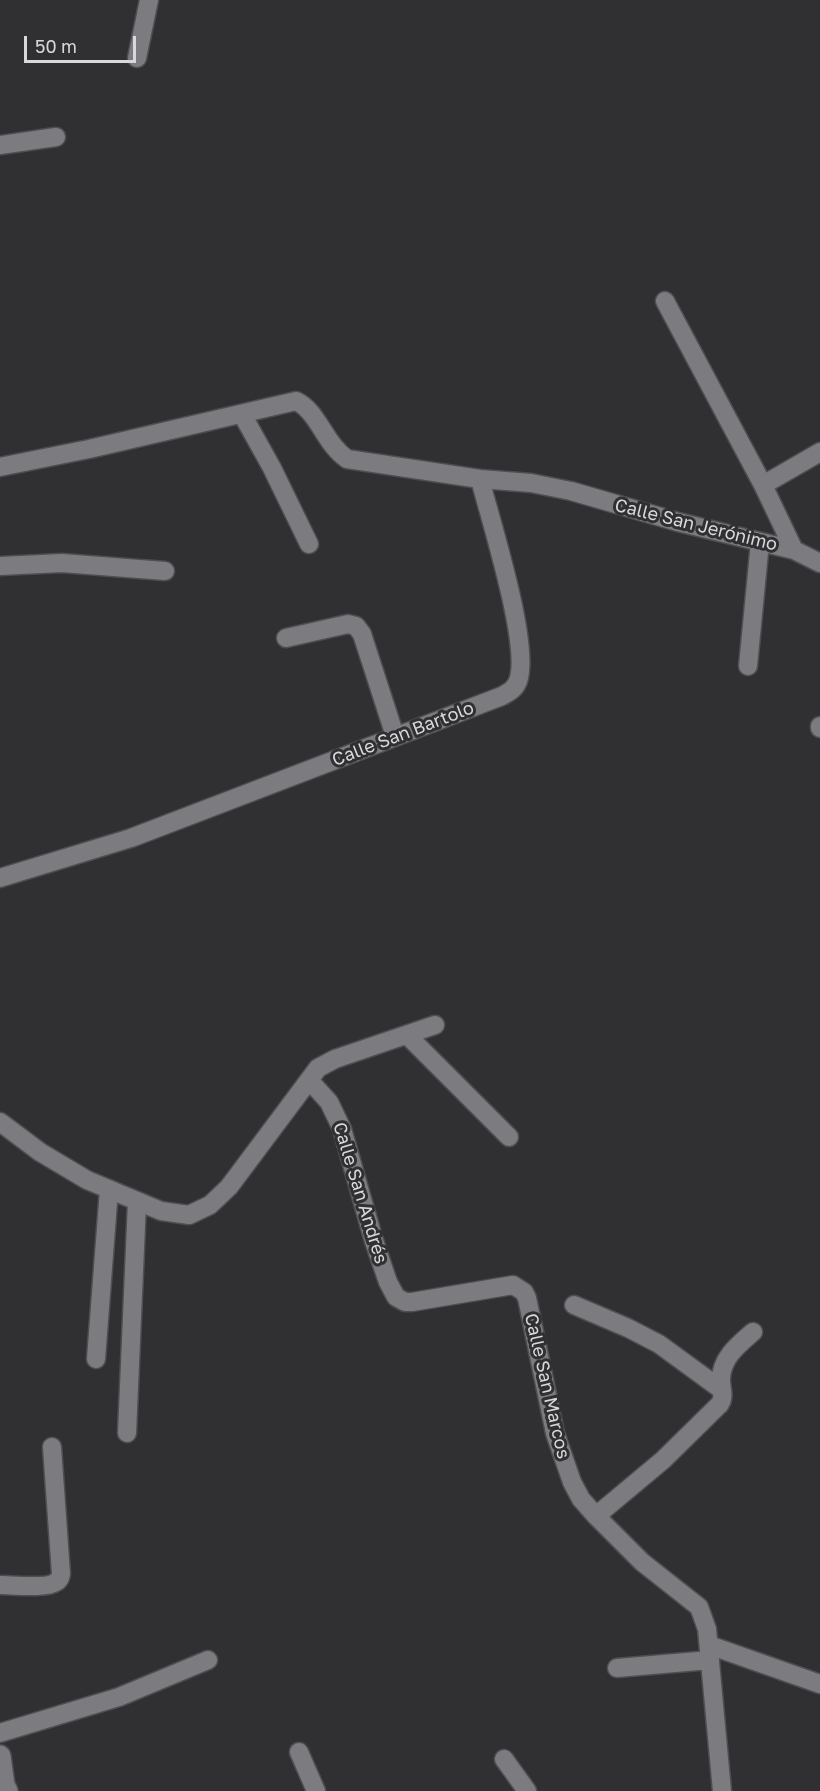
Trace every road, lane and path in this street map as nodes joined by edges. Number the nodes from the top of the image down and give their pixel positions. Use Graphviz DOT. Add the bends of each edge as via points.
graph roads {
  1 [pos="149,0"];
  2 [pos="137,58"];
  3 [pos="56,136"];
  4 [pos="0,145"];
  5 [pos="665,301"];
  6 [pos="242,414"];
  7 [pos="820,452"];
  8 [pos="0,467"];
  9 [pos="480,479"];
  10 [pos="763,484"];
  11 [pos="760,542"];
  12 [pos="309,544"];
  13 [pos="794,550"];
  14 [pos="820,563"];
  15 [pos="0,566"];
  16 [pos="165,570"];
  17 [pos="286,638"];
  18 [pos="748,666"];
  19 [pos="395,736"];
  20 [pos="0,878"];
  21 [pos="435,1025"];
  22 [pos="407,1035"];
  23 [pos="309,1080"];
  24 [pos="0,1122"];
  25 [pos="509,1137"];
  26 [pos="109,1190"];
  27 [pos="137,1202"];
  28 [pos="518,1287"];
  29 [pos="574,1305"];
  30 [pos="753,1332"];
  31 [pos="96,1359"];
  32 [pos="722,1390"];
  33 [pos="127,1433"];
  34 [pos="52,1447"];
  35 [pos="596,1516"];
  36 [pos="0,1585"];
  37 [pos="709,1653"];
  38 [pos="208,1660"];
  39 [pos="617,1668"];
  40 [pos="820,1684"];
  41 [pos="0,1733"];
  42 [pos="299,1752"];
  43 [pos="504,1759"];
  44 [pos="316,1791"];
  45 [pos="527,1791"];
  46 [pos="722,1791"];
  1 -- 2 [label="street"];
  3 -- 4 [label="street"];
  5 -- 10 [label="street"];
  6 -- 8 [label="street"];
  6 -- 9 [label="street" via="296,401 309,410 332,447 347,459"];
  6 -- 12 [label="street"];
  7 -- 10 [label="street"];
  9 -- 11 [label="street, Calle San Jerónimo" via="531,483"];
  9 -- 19 [label="street, Calle San Bartolo" via="515,621 520,650 518,680 514,689 502,696"];
  10 -- 13 [label="street"];
  11 -- 13 [label="street, Calle San Jerónimo"];
  11 -- 18 [label="street"];
  13 -- 14 [label="street, Calle San Jerónimo"];
  15 -- 16 [label="street" via="62,563"];
  17 -- 19 [label="street" via="348,624 356,626"];
  19 -- 20 [label="street, Calle San Bartolo" via="131,838"];
  21 -- 22 [label="street"];
  22 -- 23 [label="street" via="327,1062"];
  22 -- 25 [label="street"];
  23 -- 27 [label="street" via="229,1187 210,1206 189,1215"];
  23 -- 28 [label="street, Calle San Andrés" via="328,1102 342,1129 374,1241 396,1297 412,1302"];
  24 -- 26 [label="street" via="39,1152"];
  26 -- 27 [label="street"];
  26 -- 31 [label="street"];
  27 -- 33 [label="street"];
  28 -- 35 [label="street, Calle San Marcos" via="527,1299 563,1460 581,1499"];
  29 -- 32 [label="street" via="659,1344"];
  30 -- 32 [label="street" via="727,1357 722,1369"];
  32 -- 35 [label="street" via="720,1404 663,1460"];
  34 -- 36 [label="street" via="60,1579 46,1585"];
  35 -- 37 [label="street, Calle San Marcos" via="642,1562 699,1606 708,1629"];
  37 -- 39 [label="street"];
  37 -- 40 [label="street"];
  37 -- 46 [label="street, Calle San Marcos"];
  38 -- 41 [label="street" via="119,1697"];
  42 -- 44 [label="street"];
  43 -- 45 [label="street"];
}
